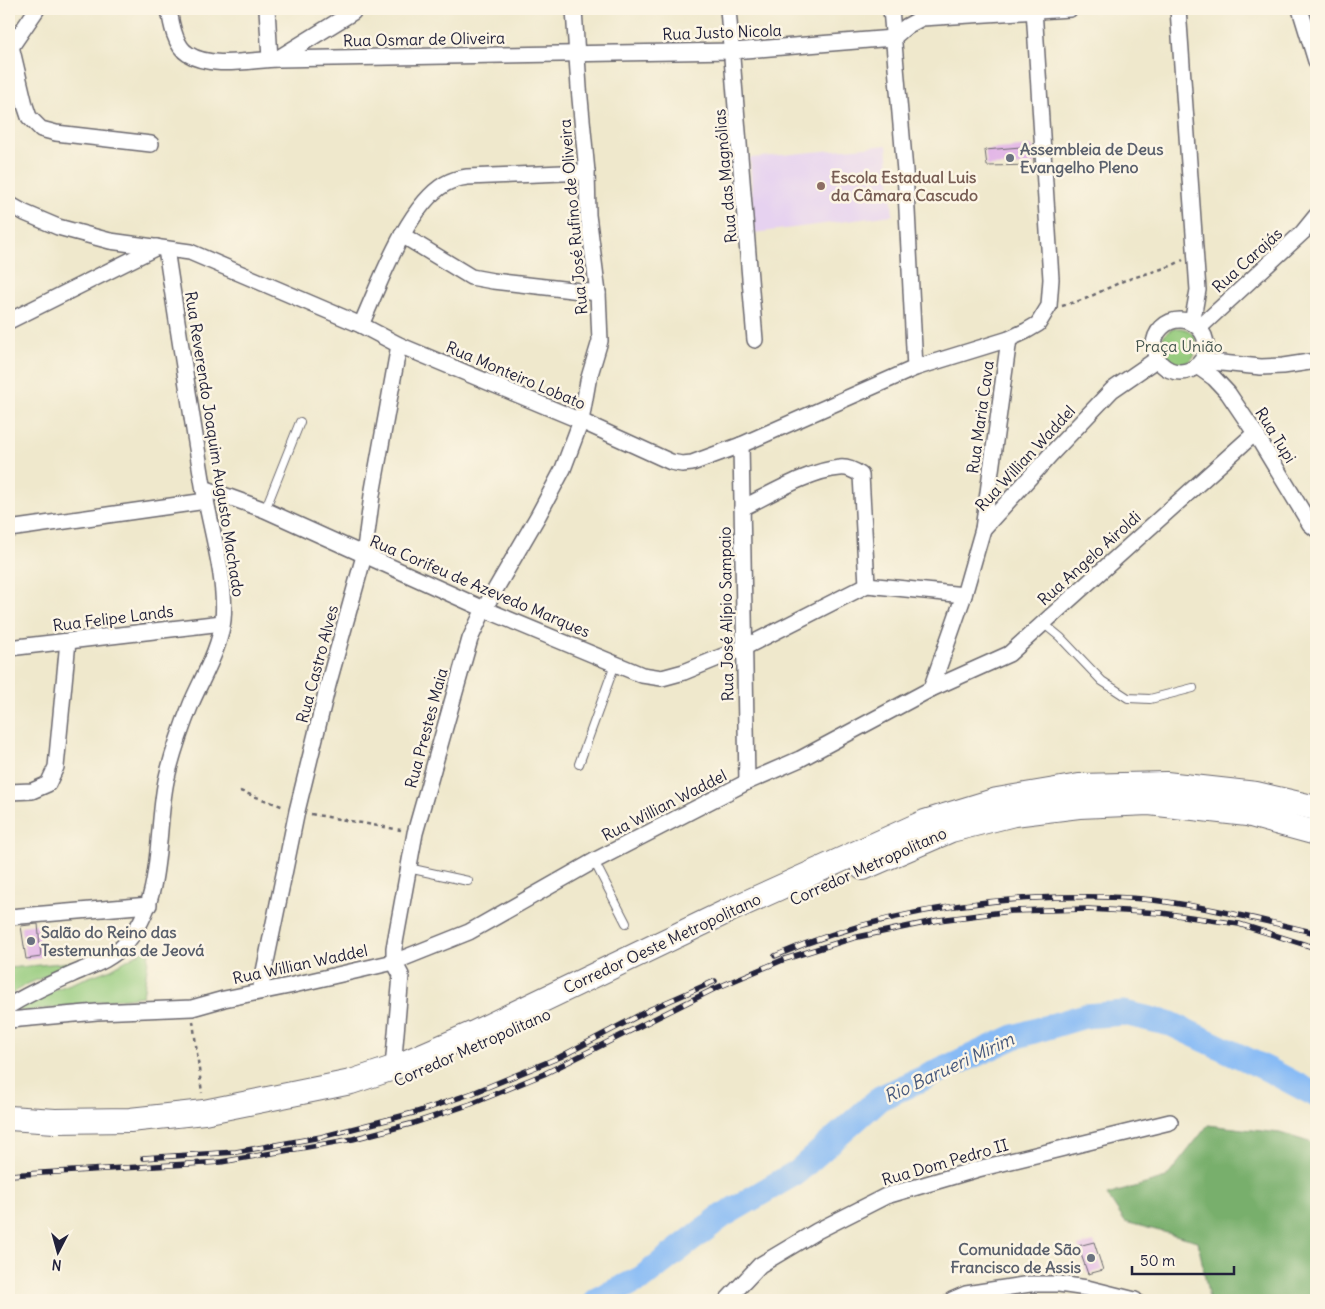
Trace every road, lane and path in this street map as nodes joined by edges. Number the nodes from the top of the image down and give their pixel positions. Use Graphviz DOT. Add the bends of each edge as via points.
graph roads {
  1 [pos="37,9"];
  2 [pos="169,9"];
  3 [pos="267,9"];
  4 [pos="355,9"];
  5 [pos="574,9"];
  6 [pos="728,9"];
  7 [pos="891,9"];
  8 [pos="1070,9"];
  9 [pos="1178,9"];
  10 [pos="1300,9"];
  11 [pos="1034,10"];
  12 [pos="893,38"];
  13 [pos="10,48"];
  14 [pos="732,51"];
  15 [pos="578,53"];
  16 [pos="273,59"];
  17 [pos="1316,61"];
  18 [pos="151,144"];
  19 [pos="587,172"];
  20 [pos="9,204"];
  21 [pos="1316,216"];
  22 [pos="402,235"];
  23 [pos="161,248"];
  24 [pos="1195,253"];
  25 [pos="598,293"];
  26 [pos="1049,306"];
  27 [pos="9,321"];
  28 [pos="360,325"];
  29 [pos="1195,325"];
  30 [pos="1009,339"];
  31 [pos="756,340"];
  32 [pos="399,345"];
  33 [pos="1157,359"];
  34 [pos="1316,361"];
  35 [pos="1200,363"];
  36 [pos="915,368"];
  37 [pos="581,421"];
  38 [pos="300,422"];
  39 [pos="1255,433"];
  40 [pos="741,445"];
  41 [pos="205,495"];
  42 [pos="742,508"];
  43 [pos="265,510"];
  44 [pos="9,529"];
  45 [pos="983,529"];
  46 [pos="1316,530"];
  47 [pos="364,556"];
  48 [pos="867,585"];
  49 [pos="964,595"];
  50 [pos="484,609"];
  51 [pos="222,623"];
  52 [pos="1043,623"];
  53 [pos="68,642"];
  54 [pos="745,647"];
  55 [pos="9,648"];
  56 [pos="615,664"];
  57 [pos="1192,688"];
  58 [pos="931,689"];
  59 [pos="579,764"];
  60 [pos="747,782"];
  61 [pos="240,791"];
  62 [pos="9,792"];
  63 [pos="1316,808"];
  64 [pos="297,811"];
  65 [pos="415,833"];
  66 [pos="1316,833"];
  67 [pos="594,861"];
  68 [pos="408,868"];
  69 [pos="468,881"];
  70 [pos="149,906"];
  71 [pos="9,917"];
  72 [pos="626,923"];
  73 [pos="394,962"];
  74 [pos="260,991"];
  75 [pos="9,1006"];
  76 [pos="192,1008"];
  77 [pos="9,1020"];
  78 [pos="393,1068"];
  79 [pos="303,1108"];
  80 [pos="204,1112"];
  81 [pos="9,1118"];
  82 [pos="1170,1122"];
  83 [pos="9,1132"];
  84 [pos="728,1300"];
  85 [pos="952,1300"];
  86 [pos="1135,1300"];
  1 -- 13 [label="street"];
  2 -- 16 [label="street, Rua Osmar de Oliveira" via="178,42 187,54 202,60 227,63"];
  3 -- 16 [label="street"];
  4 -- 16 [label="street"];
  5 -- 15 [label="street, Rua José Rufino de Oliveira"];
  6 -- 14 [label="street, Rua das Magnólias"];
  7 -- 12 [label="street"];
  8 -- 11 [label="street"];
  9 -- 24 [label="street"];
  10 -- 17 [label="street"];
  11 -- 12 [label="street" via="922,18"];
  11 -- 26 [label="street" via="1051,279"];
  12 -- 14 [label="street, Rua Justo Nicola"];
  12 -- 36 [label="street" via="905,171"];
  13 -- 18 [label="street" via="24,106 29,117 41,129"];
  14 -- 15 [label="street, Rua Justo Nicola"];
  14 -- 31 [label="street, Rua das Magnólias"];
  15 -- 16 [label="street, Rua Osmar de Oliveira"];
  15 -- 19 [label="street, Rua José Rufino de Oliveira"];
  19 -- 22 [label="street" via="455,179 427,199"];
  19 -- 25 [label="street, Rua José Rufino de Oliveira" via="588,214"];
  20 -- 23 [label="street, Rua Monteiro Lobato" via="58,227 110,241"];
  21 -- 29 [label="street, Rua Carajás" via="1303,232"];
  22 -- 25 [label="street" via="471,277"];
  22 -- 28 [label="street"];
  23 -- 27 [label="street"];
  23 -- 28 [label="street, Rua Monteiro Lobato" via="190,252"];
  23 -- 41 [label="street, Rua Reverendo Joaquim Augusto Machado"];
  24 -- 26 [label="path" via="1171,266 1123,281 1085,299 1057,307"];
  24 -- 29 [label="street" via="1198,290"];
  25 -- 37 [label="street, Rua José Rufino de Oliveira" via="600,341"];
  26 -- 30 [label="street, Rua Monteiro Lobato" via="1038,324"];
  28 -- 32 [label="street, Rua Monteiro Lobato"];
  29 -- 33 [label="street" via="1176,320 1161,328 1154,343"];
  29 -- 35 [label="street" via="1205,338 1206,346"];
  30 -- 36 [label="street, Rua Monteiro Lobato"];
  30 -- 45 [label="street, Rua Maria Cava"];
  32 -- 37 [label="street, Rua Monteiro Lobato"];
  32 -- 47 [label="street, Rua Castro Alves"];
  33 -- 35 [label="street" via="1175,372 1183,372"];
  33 -- 45 [label="street, Rua Willian Waddel" via="1112,390"];
  34 -- 35 [label="street" via="1261,367"];
  35 -- 39 [label="street, Rua Tupi" via="1228,393"];
  36 -- 40 [label="street, Rua Monteiro Lobato"];
  37 -- 40 [label="street, Rua Monteiro Lobato" via="682,464"];
  37 -- 50 [label="street, Rua Prestes Maia" via="563,469"];
  38 -- 43 [label="lane"];
  39 -- 46 [label="street, Rua Tupi"];
  39 -- 52 [label="street, Rua Angelo Airoldi"];
  40 -- 42 [label="street, Rua José Alípio Sampaio"];
  41 -- 43 [label="street, Rua Corifeu de Azevedo Marques"];
  41 -- 44 [label="street, Rua Corifeu de Azevedo Marques"];
  41 -- 51 [label="street, Rua Reverendo Joaquim Augusto Machado" via="224,603"];
  42 -- 48 [label="street" via="814,474 840,468 853,470 861,475"];
  42 -- 54 [label="street, Rua José Alípio Sampaio"];
  43 -- 47 [label="street, Rua Corifeu de Azevedo Marques"];
  45 -- 49 [label="street, Rua Willian Waddel"];
  47 -- 50 [label="street, Rua Corifeu de Azevedo Marques"];
  47 -- 64 [label="street, Rua Castro Alves"];
  48 -- 49 [label="street"];
  48 -- 54 [label="street, Rua Corifeu de Azevedo Marques"];
  49 -- 58 [label="street, Rua Willian Waddel"];
  50 -- 56 [label="street, Rua Corifeu de Azevedo Marques"];
  50 -- 65 [label="street, Rua Prestes Maia" via="461,666"];
  51 -- 53 [label="street, Rua Felipe Lands"];
  51 -- 70 [label="street, Rua Reverendo Joaquim Augusto Machado" via="166,782"];
  52 -- 57 [label="lane" via="1102,681 1128,698 1150,699"];
  52 -- 58 [label="street, Rua Angelo Airoldi" via="1008,654"];
  53 -- 55 [label="street, Rua Felipe Lands"];
  53 -- 62 [label="street" via="56,767 48,784 32,791"];
  54 -- 56 [label="street, Rua Corifeu de Azevedo Marques" via="662,678 642,675"];
  54 -- 60 [label="street, Rua José Alípio Sampaio"];
  56 -- 59 [label="lane"];
  58 -- 60 [label="street, Rua Willian Waddel" via="800,759"];
  60 -- 67 [label="street, Rua Willian Waddel"];
  61 -- 64 [label="path"];
  63 -- 78 [label="main road, Corredor Oeste Metropolitano" via="1256,794 1166,784 1079,786 997,800 925,822"];
  64 -- 65 [label="path"];
  64 -- 74 [label="street, Rua Castro Alves"];
  65 -- 68 [label="street, Rua Prestes Maia"];
  66 -- 79 [label="main road, Corredor Metropolitano" via="1247,814 1149,803 1079,806 1024,813 951,830 752,917 403,1079"];
  67 -- 72 [label="lane"];
  67 -- 73 [label="street, Rua Willian Waddel" via="468,932"];
  68 -- 69 [label="lane"];
  68 -- 73 [label="street, Rua Prestes Maia"];
  70 -- 71 [label="street"];
  70 -- 75 [label="street, Rua Reverendo Joaquim Augusto Machado" via="139,927 124,946 104,960"];
  73 -- 74 [label="street, Rua Willian Waddel"];
  73 -- 78 [label="street, Rua Prestes Maia" via="401,975"];
  74 -- 76 [label="street, Rua Willian Waddel"];
  76 -- 77 [label="street, Rua Willian Waddel"];
  76 -- 80 [label="path"];
  78 -- 79 [label="main road" via="372,1083 317,1099"];
  78 -- 80 [label="main road, Corredor Oeste Metropolitano" via="352,1082"];
  79 -- 83 [label="main road, Corredor Metropolitano" via="239,1122 176,1130 114,1135"];
  80 -- 81 [label="main road, Corredor Oeste Metropolitano" via="130,1120"];
  82 -- 84 [label="street, Rua Dom Pedro II" via="978,1169 886,1196 760,1265"];
  85 -- 86 [label="street" via="966,1294 1030,1284 1087,1288"];
}
